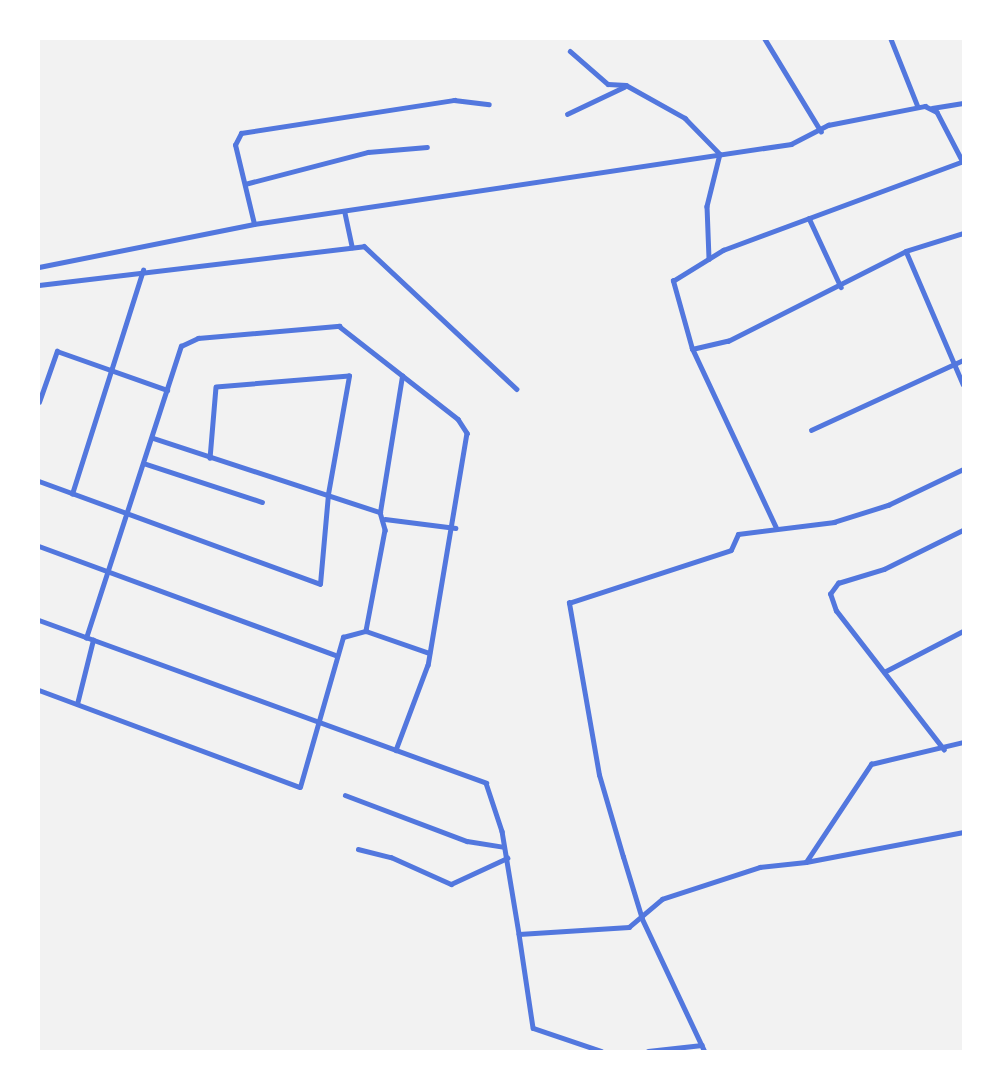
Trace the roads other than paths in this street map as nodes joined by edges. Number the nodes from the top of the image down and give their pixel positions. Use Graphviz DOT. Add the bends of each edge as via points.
graph roads {
  1 [pos="765,39"];
  2 [pos="891,39"];
  3 [pos="570,51"];
  4 [pos="626,85"];
  5 [pos="963,103"];
  6 [pos="489,104"];
  7 [pos="918,107"];
  8 [pos="932,108"];
  9 [pos="567,114"];
  10 [pos="821,131"];
  11 [pos="427,147"];
  12 [pos="720,154"];
  13 [pos="963,161"];
  14 [pos="245,184"];
  15 [pos="345,213"];
  16 [pos="809,218"];
  17 [pos="254,224"];
  18 [pos="963,233"];
  19 [pos="352,247"];
  20 [pos="906,251"];
  21 [pos="709,259"];
  22 [pos="39,267"];
  23 [pos="143,270"];
  24 [pos="39,285"];
  25 [pos="841,287"];
  26 [pos="692,350"];
  27 [pos="963,360"];
  28 [pos="954,363"];
  29 [pos="111,369"];
  30 [pos="402,376"];
  31 [pos="963,384"];
  32 [pos="517,389"];
  33 [pos="166,390"];
  34 [pos="39,402"];
  35 [pos="811,430"];
  36 [pos="153,438"];
  37 [pos="210,458"];
  38 [pos="146,464"];
  39 [pos="963,469"];
  40 [pos="39,481"];
  41 [pos="72,494"];
  42 [pos="328,494"];
  43 [pos="262,502"];
  44 [pos="380,512"];
  45 [pos="130,515"];
  46 [pos="385,519"];
  47 [pos="455,528"];
  48 [pos="776,528"];
  49 [pos="963,530"];
  50 [pos="39,546"];
  51 [pos="109,572"];
  52 [pos="39,620"];
  53 [pos="366,631"];
  54 [pos="963,631"];
  55 [pos="86,638"];
  56 [pos="93,640"];
  57 [pos="429,653"];
  58 [pos="335,655"];
  59 [pos="884,672"];
  60 [pos="39,690"];
  61 [pos="77,704"];
  62 [pos="316,721"];
  63 [pos="963,742"];
  64 [pos="396,750"];
  65 [pos="944,750"];
  66 [pos="345,795"];
  67 [pos="963,832"];
  68 [pos="504,847"];
  69 [pos="358,849"];
  70 [pos="507,858"];
  71 [pos="806,862"];
  72 [pos="642,919"];
  73 [pos="519,934"];
  74 [pos="702,1045"];
  75 [pos="601,1051"];
  76 [pos="648,1051"];
  77 [pos="704,1051"];
  1 -- 10 [label="street"];
  2 -- 7 [label="street"];
  3 -- 4 [label="street" via="608,84"];
  4 -- 9 [label="street"];
  4 -- 12 [label="street" via="685,118"];
  5 -- 8 [label="street"];
  6 -- 14 [label="street" via="454,100 241,133 235,145"];
  7 -- 8 [label="street"];
  7 -- 10 [label="street"];
  8 -- 13 [label="street"];
  10 -- 12 [label="street" via="791,144"];
  11 -- 14 [label="street" via="368,152"];
  12 -- 15 [label="street" via="510,183"];
  12 -- 21 [label="street" via="707,207"];
  13 -- 16 [label="street"];
  14 -- 17 [label="street"];
  15 -- 17 [label="street"];
  15 -- 19 [label="street"];
  16 -- 21 [label="street"];
  16 -- 25 [label="street"];
  17 -- 22 [label="street"];
  18 -- 20 [label="street"];
  19 -- 23 [label="street"];
  19 -- 32 [label="street" via="364,246"];
  20 -- 25 [label="street"];
  20 -- 28 [label="street"];
  21 -- 26 [label="street" via="673,281"];
  23 -- 24 [label="street"];
  23 -- 29 [label="street"];
  25 -- 26 [label="street" via="728,341"];
  26 -- 48 [label="street"];
  27 -- 28 [label="street"];
  28 -- 31 [label="street"];
  28 -- 35 [label="street"];
  29 -- 33 [label="street"];
  29 -- 34 [label="street" via="57,351"];
  29 -- 41 [label="street"];
  30 -- 33 [label="street" via="346,330 315,324 188,341 177,353"];
  30 -- 44 [label="street"];
  30 -- 47 [label="street" via="458,419 467,433"];
  33 -- 36 [label="street"];
  36 -- 37 [label="street"];
  36 -- 38 [label="street"];
  37 -- 42 [label="street"];
  37 -- 42 [label="street" via="216,387 350,376"];
  38 -- 43 [label="street"];
  38 -- 45 [label="street"];
  39 -- 48 [label="street" via="888,505 834,522"];
  40 -- 41 [label="street"];
  41 -- 45 [label="street"];
  42 -- 44 [label="street"];
  42 -- 45 [label="street" via="320,584"];
  44 -- 46 [label="street"];
  45 -- 51 [label="street"];
  46 -- 47 [label="street"];
  46 -- 53 [label="street"];
  47 -- 57 [label="street"];
  48 -- 72 [label="street" via="738,534 731,550 569,603 599,775"];
  49 -- 59 [label="street" via="884,569 831,587 836,611"];
  50 -- 51 [label="street"];
  51 -- 55 [label="street"];
  51 -- 58 [label="street"];
  52 -- 55 [label="street"];
  53 -- 57 [label="street"];
  53 -- 58 [label="street" via="343,637"];
  54 -- 59 [label="street"];
  55 -- 56 [label="street"];
  56 -- 61 [label="street"];
  56 -- 62 [label="street"];
  57 -- 64 [label="street"];
  58 -- 62 [label="street"];
  59 -- 65 [label="street"];
  60 -- 61 [label="street"];
  61 -- 62 [label="street" via="300,787"];
  62 -- 64 [label="street"];
  63 -- 65 [label="street"];
  64 -- 68 [label="street" via="486,783 495,798"];
  65 -- 71 [label="street" via="897,754 871,764"];
  66 -- 68 [label="street" via="467,841"];
  67 -- 71 [label="street"];
  68 -- 70 [label="street"];
  69 -- 70 [label="street" via="391,857 451,885"];
  70 -- 73 [label="street"];
  71 -- 72 [label="street" via="760,867 662,899 648,907"];
  72 -- 73 [label="street" via="629,927"];
  72 -- 74 [label="street"];
  73 -- 75 [label="street" via="533,1028"];
  74 -- 76 [label="street"];
  74 -- 77 [label="street"];
}
